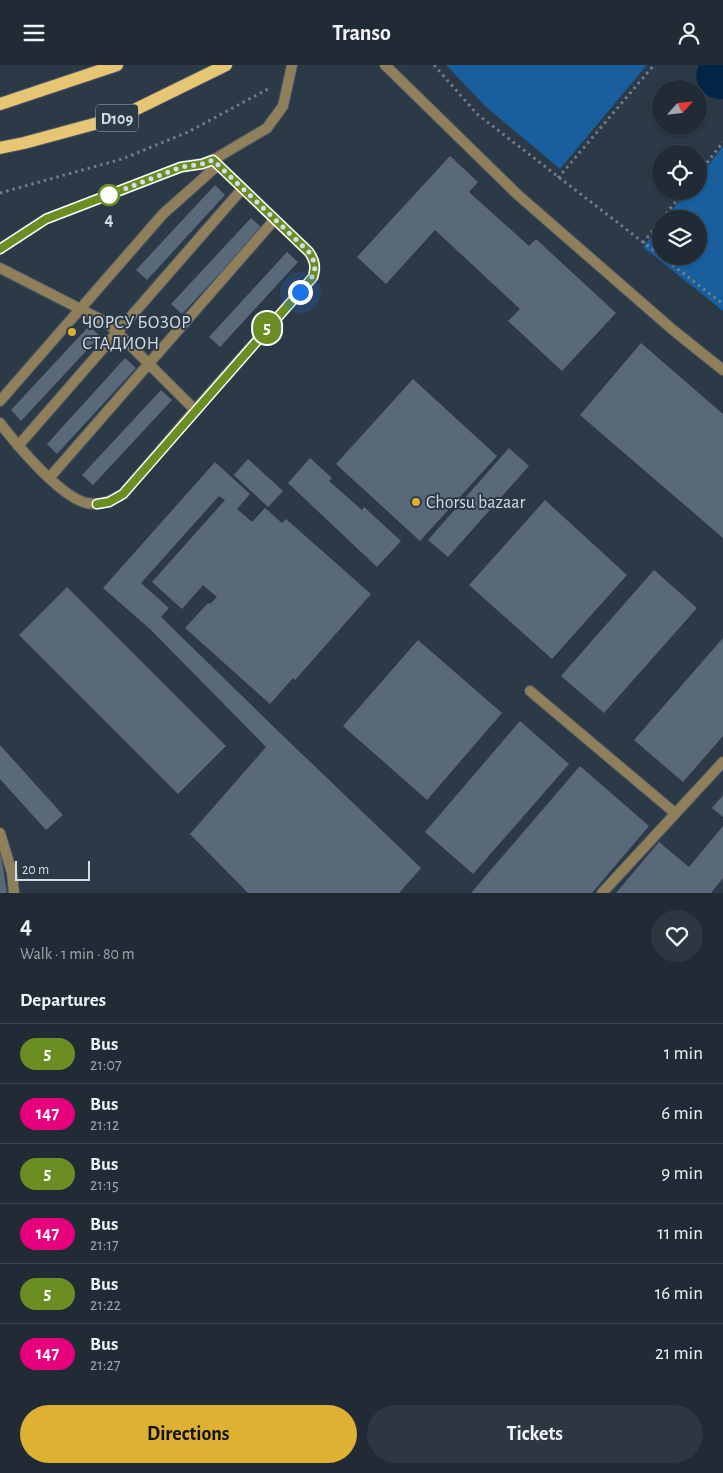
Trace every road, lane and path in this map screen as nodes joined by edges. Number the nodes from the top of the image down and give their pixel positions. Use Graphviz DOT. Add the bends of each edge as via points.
graph roads {
  1 [pos="117,65"];
  2 [pos="226,65"];
  3 [pos="292,65"];
  4 [pos="385,65"];
  5 [pos="434,65"];
  6 [pos="654,65"];
  7 [pos="291,77"];
  8 [pos="0,104"];
  9 [pos="723,142"];
  10 [pos="0,148"];
  11 [pos="216,163"];
  12 [pos="707,163"];
  13 [pos="558,178"];
  14 [pos="242,189"];
  15 [pos="0,193"];
  16 [pos="677,200"];
  17 [pos="669,210"];
  18 [pos="274,219"];
  19 [pos="652,231"];
  20 [pos="642,243"];
  21 [pos="0,249"];
  22 [pos="0,268"];
  23 [pos="723,304"];
  24 [pos="80,309"];
  25 [pos="117,333"];
  26 [pos="149,363"];
  27 [pos="723,370"];
  28 [pos="0,401"];
  29 [pos="195,410"];
  30 [pos="0,423"];
  31 [pos="18,447"];
  32 [pos="50,477"];
  33 [pos="530,691"];
  34 [pos="723,763"];
  35 [pos="675,813"];
  36 [pos="0,833"];
  37 [pos="14,893"];
  38 [pos="602,893"];
  1 -- 8 [label="main road"];
  2 -- 10 [label="main road, D109" via="120,117"];
  3 -- 7 [label="street"];
  4 -- 27 [label="street" via="518,195"];
  5 -- 13 [label="path" via="477,114"];
  6 -- 13 [label="path"];
  7 -- 11 [label="street" via="284,105 267,128"];
  7 -- 15 [label="path" via="188,132 122,159"];
  9 -- 12 [label="path"];
  11 -- 14 [label="street"];
  11 -- 21 [label="street" via="181,167 46,219"];
  11 -- 24 [label="street" via="163,214"];
  13 -- 20 [label="path"];
  14 -- 18 [label="street"];
  14 -- 25 [label="street"];
  16 -- 17 [label="path"];
  18 -- 26 [label="street"];
  18 -- 29 [label="street" via="314,259 313,277"];
  19 -- 20 [label="path"];
  20 -- 23 [label="path"];
  22 -- 24 [label="street"];
  24 -- 25 [label="street"];
  24 -- 28 [label="street"];
  25 -- 26 [label="street"];
  25 -- 31 [label="street"];
  26 -- 29 [label="street"];
  26 -- 32 [label="street"];
  29 -- 32 [label="street" via="123,494 109,502 85,503 69,495"];
  30 -- 31 [label="street"];
  31 -- 32 [label="street"];
  33 -- 35 [label="street"];
  34 -- 35 [label="street"];
  35 -- 38 [label="street"];
  36 -- 37 [label="street" via="12,873"];
}
